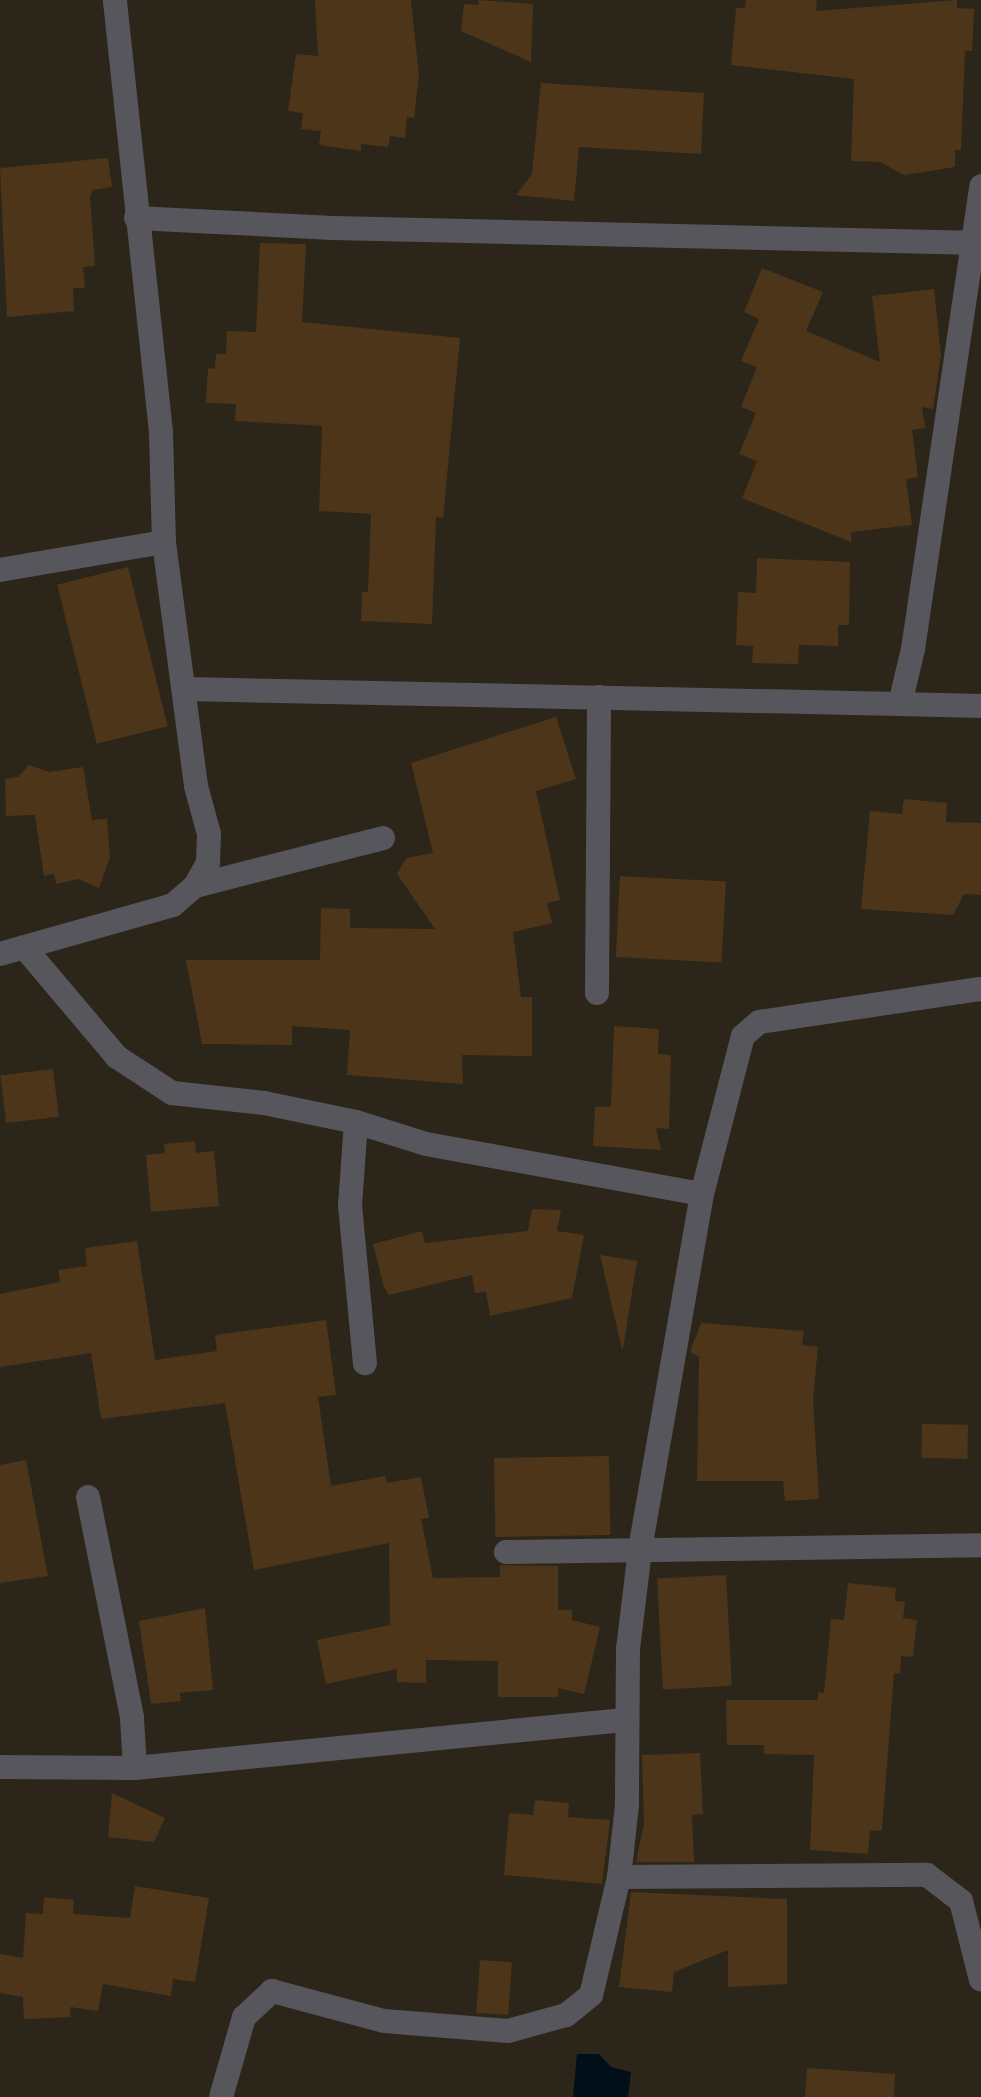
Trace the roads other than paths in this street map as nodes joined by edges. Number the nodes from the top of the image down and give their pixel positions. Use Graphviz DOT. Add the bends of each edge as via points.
graph roads {
  1 [pos="115,0"];
  2 [pos="981,186"];
  3 [pos="136,218"];
  4 [pos="976,243"];
  5 [pos="164,542"];
  6 [pos="0,570"];
  7 [pos="185,689"];
  8 [pos="599,697"];
  9 [pos="900,704"];
  10 [pos="981,706"];
  11 [pos="383,838"];
  12 [pos="195,886"];
  13 [pos="24,947"];
  14 [pos="0,954"];
  15 [pos="981,989"];
  16 [pos="597,993"];
  17 [pos="356,1122"];
  18 [pos="702,1194"];
  19 [pos="365,1363"];
  20 [pos="88,1497"];
  21 [pos="981,1545"];
  22 [pos="640,1550"];
  23 [pos="506,1552"];
  24 [pos="627,1720"];
  25 [pos="0,1767"];
  26 [pos="135,1768"];
  27 [pos="619,1877"];
  28 [pos="981,1980"];
  29 [pos="221,2097"];
  1 -- 3 [label="street"];
  2 -- 4 [label="street"];
  3 -- 4 [label="street" via="333,228"];
  3 -- 5 [label="street" via="161,432"];
  4 -- 9 [label="street"];
  5 -- 6 [label="street"];
  5 -- 7 [label="street"];
  7 -- 8 [label="street"];
  7 -- 12 [label="street" via="196,786 209,834 208,863"];
  8 -- 9 [label="street"];
  8 -- 16 [label="street"];
  9 -- 10 [label="street"];
  11 -- 12 [label="street"];
  12 -- 13 [label="street" via="173,905"];
  13 -- 14 [label="street"];
  13 -- 17 [label="street" via="90,1029 145,1079 172,1093"];
  15 -- 18 [label="street" via="759,1022 743,1036"];
  17 -- 18 [label="street" via="426,1144"];
  17 -- 19 [label="street" via="350,1205"];
  18 -- 22 [label="street"];
  20 -- 26 [label="street" via="132,1718"];
  21 -- 22 [label="street"];
  22 -- 23 [label="street"];
  22 -- 24 [label="street" via="628,1649"];
  24 -- 26 [label="street"];
  24 -- 27 [label="street" via="627,1805"];
  25 -- 26 [label="street"];
  27 -- 28 [label="street" via="927,1875 961,1901"];
  27 -- 29 [label="street" via="591,1995 566,2015 508,2031 450,2030 384,2021 272,1991 244,2017"];
}
